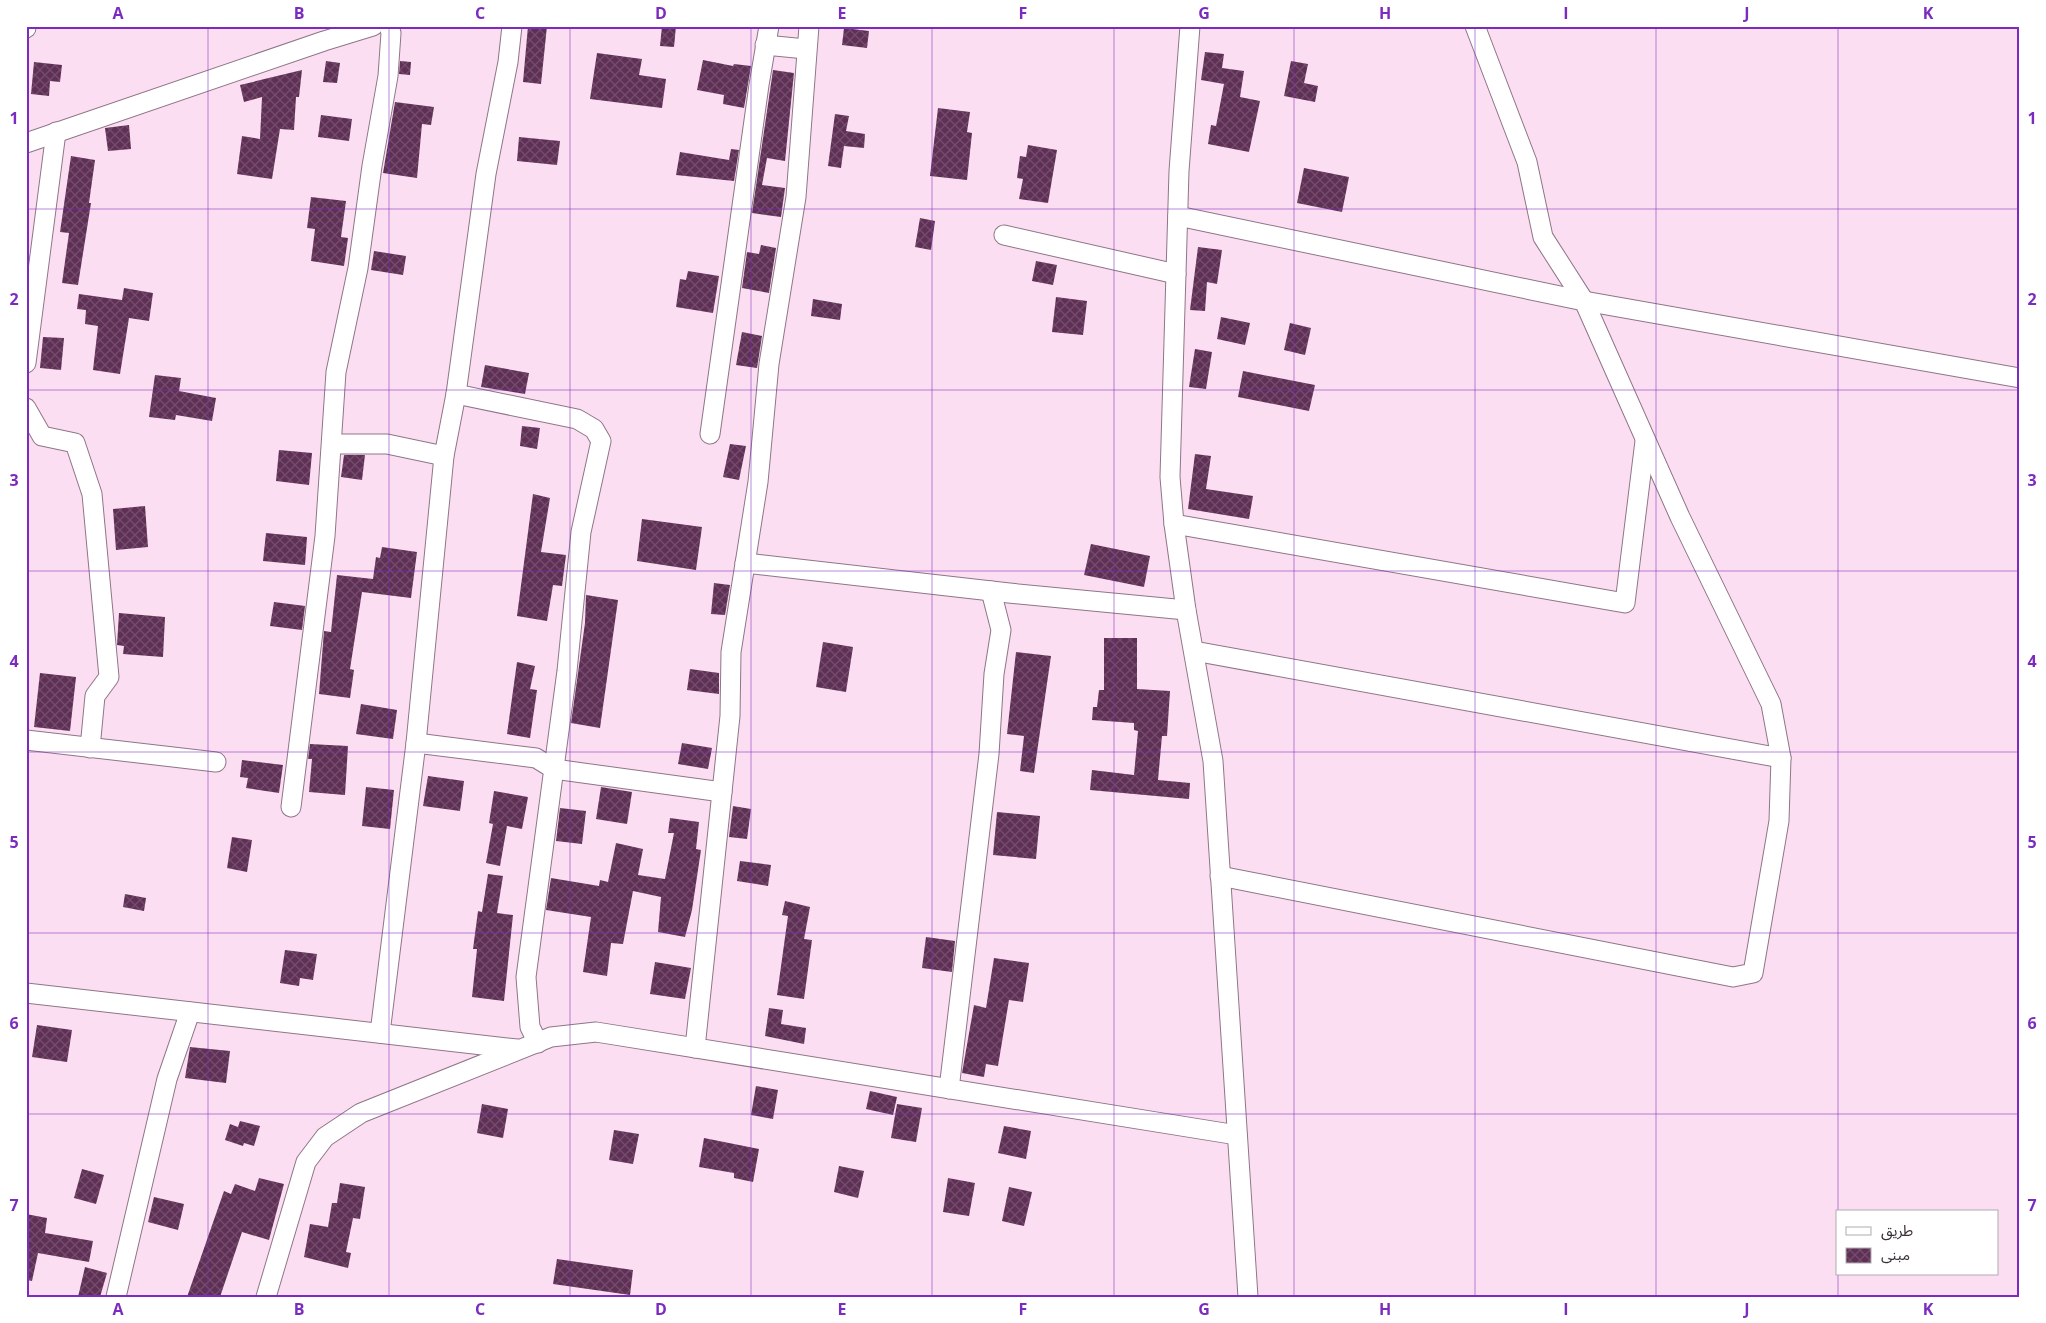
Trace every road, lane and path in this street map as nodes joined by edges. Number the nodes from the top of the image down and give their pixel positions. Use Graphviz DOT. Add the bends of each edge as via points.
graph roads {
  1 [pos="373,26"];
  2 [pos="389,26"];
  3 [pos="512,26"];
  4 [pos="769,26"];
  5 [pos="809,26"];
  6 [pos="1190,26"];
  7 [pos="1475,26"];
  8 [pos="325,34"];
  9 [pos="766,45"];
  10 [pos="806,49"];
  11 [pos="56,132"];
  12 [pos="26,143"];
  13 [pos="1178,216"];
  14 [pos="1004,235"];
  15 [pos="1176,274"];
  16 [pos="1584,301"];
  17 [pos="26,363"];
  18 [pos="2020,378"];
  19 [pos="456,394"];
  20 [pos="26,408"];
  21 [pos="710,434"];
  22 [pos="1645,440"];
  23 [pos="332,444"];
  24 [pos="444,456"];
  25 [pos="1174,524"];
  26 [pos="745,563"];
  27 [pos="990,591"];
  28 [pos="1186,610"];
  29 [pos="1194,651"];
  30 [pos="26,740"];
  31 [pos="416,743"];
  32 [pos="90,748"];
  33 [pos="1780,758"];
  34 [pos="216,762"];
  35 [pos="554,769"];
  36 [pos="722,792"];
  37 [pos="291,807"];
  38 [pos="1220,876"];
  39 [pos="26,993"];
  40 [pos="190,1012"];
  41 [pos="380,1033"];
  42 [pos="529,1046"];
  43 [pos="695,1048"];
  44 [pos="949,1089"];
  45 [pos="1237,1135"];
  46 [pos="116,1297"];
  47 [pos="266,1297"];
  48 [pos="1248,1297"];
  1 -- 8 [label="street"];
  2 -- 23 [label="street" via="388,76 358,268 336,372"];
  3 -- 19 [label="street" via="486,174"];
  4 -- 9 [label="street"];
  5 -- 10 [label="street"];
  6 -- 13 [label="street"];
  7 -- 16 [label="street" via="1527,162 1543,237"];
  8 -- 11 [label="street" via="158,100"];
  9 -- 10 [label="street"];
  9 -- 21 [label="street"];
  10 -- 26 [label="street" via="796,197 770,364 758,482"];
  11 -- 12 [label="street"];
  11 -- 17 [label="street"];
  13 -- 15 [label="street"];
  13 -- 16 [label="street"];
  14 -- 15 [label="street"];
  15 -- 25 [label="street" via="1170,477"];
  16 -- 18 [label="street"];
  16 -- 22 [label="street"];
  19 -- 24 [label="street"];
  19 -- 35 [label="street" via="577,419 594,429 601,441 581,532"];
  20 -- 32 [label="street" via="42,436 75,443 92,494 108,677 95,696"];
  22 -- 25 [label="street" via="1625,603"];
  22 -- 33 [label="street" via="1771,704"];
  23 -- 24 [label="street" via="387,444"];
  23 -- 37 [label="street" via="325,536"];
  24 -- 31 [label="street"];
  25 -- 28 [label="street"];
  26 -- 27 [label="street"];
  26 -- 36 [label="street" via="731,652 732,692"];
  27 -- 28 [label="street"];
  27 -- 44 [label="street" via="1000,630 989,754"];
  28 -- 29 [label="street"];
  29 -- 33 [label="street"];
  29 -- 38 [label="street" via="1213,761"];
  30 -- 32 [label="street"];
  31 -- 35 [label="street" via="536,758"];
  31 -- 41 [label="street"];
  32 -- 34 [label="street"];
  33 -- 38 [label="street" via="1778,821 1752,973 1732,977"];
  35 -- 36 [label="street"];
  35 -- 42 [label="street" via="526,977"];
  36 -- 43 [label="street"];
  38 -- 45 [label="street"];
  39 -- 40 [label="street"];
  40 -- 41 [label="street"];
  40 -- 46 [label="street" via="167,1079"];
  41 -- 42 [label="street"];
  42 -- 43 [label="street" via="551,1037 596,1032"];
  42 -- 47 [label="street" via="361,1113 325,1137 306,1162"];
  43 -- 44 [label="street"];
  44 -- 45 [label="street"];
  45 -- 48 [label="street"];
}
